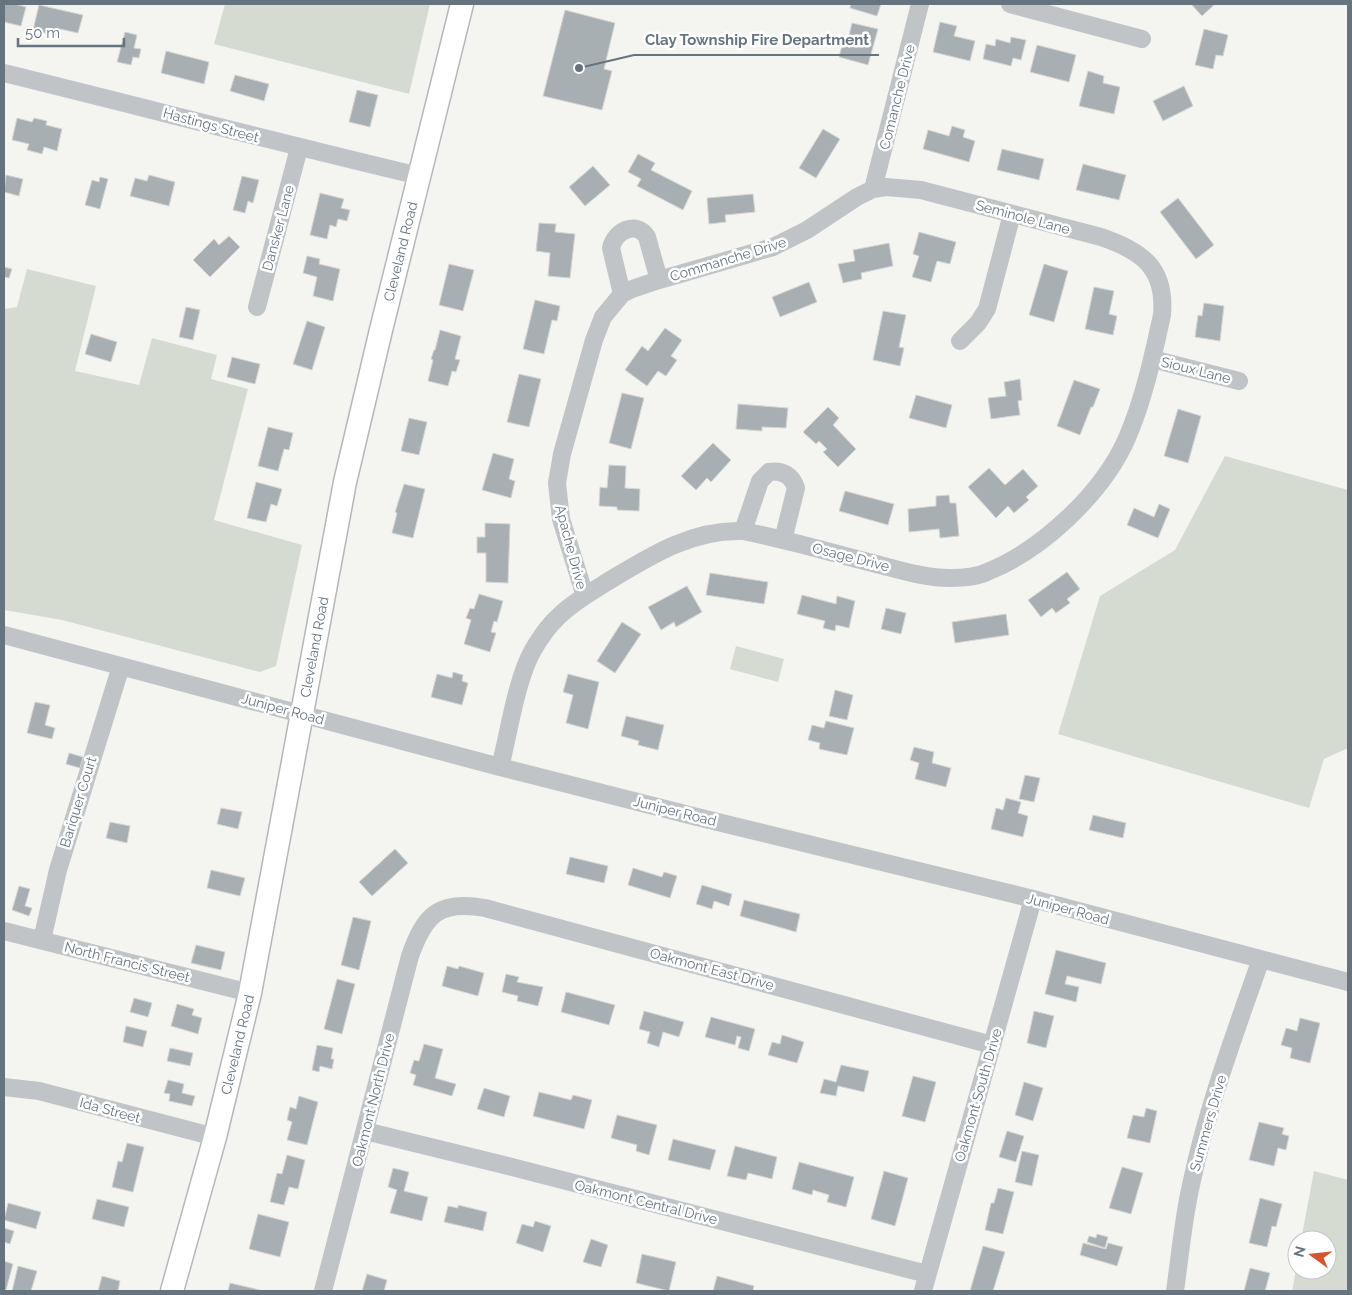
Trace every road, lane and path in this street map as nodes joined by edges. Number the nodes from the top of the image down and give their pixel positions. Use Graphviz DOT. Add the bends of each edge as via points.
graph roads {
  1 [pos="462,4"];
  2 [pos="920,4"];
  3 [pos="1010,4"];
  4 [pos="1142,39"];
  5 [pos="4,73"];
  6 [pos="299,148"];
  7 [pos="419,176"];
  8 [pos="873,190"];
  9 [pos="1012,214"];
  10 [pos="1158,278"];
  11 [pos="659,280"];
  12 [pos="622,294"];
  13 [pos="257,307"];
  14 [pos="960,341"];
  15 [pos="1152,359"];
  16 [pos="1239,381"];
  17 [pos="743,531"];
  18 [pos="783,540"];
  19 [pos="584,596"];
  20 [pos="4,635"];
  21 [pos="121,666"];
  22 [pos="301,714"];
  23 [pos="500,767"];
  24 [pos="1033,899"];
  25 [pos="433,914"];
  26 [pos="4,931"];
  27 [pos="42,940"];
  28 [pos="1261,959"];
  29 [pos="1348,982"];
  30 [pos="250,993"];
  31 [pos="992,1044"];
  32 [pos="4,1088"];
  33 [pos="365,1131"];
  34 [pos="215,1137"];
  35 [pos="927,1274"];
  36 [pos="172,1291"];
  37 [pos="323,1291"];
  38 [pos="923,1291"];
  39 [pos="1175,1291"];
  1 -- 7 [label="main road, Cleveland Road"];
  2 -- 8 [label="street, Comanche Drive"];
  3 -- 4 [label="street"];
  5 -- 6 [label="street, Hastings Street"];
  6 -- 7 [label="street, Hastings Street"];
  6 -- 13 [label="street, Dansker Lane"];
  7 -- 22 [label="main road, Cleveland Road" via="345,482"];
  8 -- 9 [label="street, Seminole Lane" via="886,187 921,190"];
  8 -- 11 [label="street, Commanche Drive" via="857,196 807,230 773,247"];
  9 -- 10 [label="street, Seminole Lane" via="1119,243 1141,256"];
  9 -- 14 [label="street" via="987,309"];
  10 -- 15 [label="street, Osage Drive" via="1163,302"];
  11 -- 12 [label="street, Apache Drive"];
  11 -- 12 [label="street" via="647,237 638,229 625,230 613,241 611,248"];
  12 -- 19 [label="street, Apache Drive" via="603,317 594,340 557,483 561,519"];
  15 -- 16 [label="street, Sioux Lane"];
  15 -- 18 [label="street, Osage Drive" via="1127,439 1100,482 1049,534 1012,560 986,573 950,578 922,575"];
  17 -- 18 [label="street, Osage Drive"];
  17 -- 18 [label="street" via="760,481 769,472 780,471 794,481 796,488"];
  17 -- 19 [label="street, Osage Drive" via="717,531 678,543"];
  19 -- 23 [label="street, Apache Drive" via="556,618 532,652 520,682"];
  20 -- 21 [label="street, Juniper Road"];
  21 -- 22 [label="street, Juniper Road"];
  21 -- 27 [label="street, Bariquer Court" via="58,870"];
  22 -- 23 [label="street, Juniper Road"];
  22 -- 30 [label="main road, Cleveland Road"];
  23 -- 24 [label="street, Juniper Road"];
  24 -- 28 [label="street, Juniper Road"];
  24 -- 31 [label="street, Oakmont South Drive"];
  25 -- 31 [label="street, Oakmont East Drive" via="457,905 485,908"];
  25 -- 33 [label="street, Oakmont North Drive" via="423,925 410,956"];
  26 -- 27 [label="street, North Francis Street"];
  27 -- 30 [label="street, North Francis Street"];
  28 -- 29 [label="street, Juniper Road"];
  28 -- 39 [label="street, Summers Drive" via="1226,1061 1191,1184"];
  30 -- 34 [label="main road, Cleveland Road"];
  31 -- 35 [label="street, Oakmont South Drive"];
  32 -- 34 [label="street, Ida Street" via="39,1091"];
  33 -- 35 [label="street, Oakmont Central Drive"];
  33 -- 37 [label="street, Oakmont North Drive"];
  34 -- 36 [label="main road, Cleveland Road"];
  35 -- 38 [label="street, Oakmont South Drive"];
}
